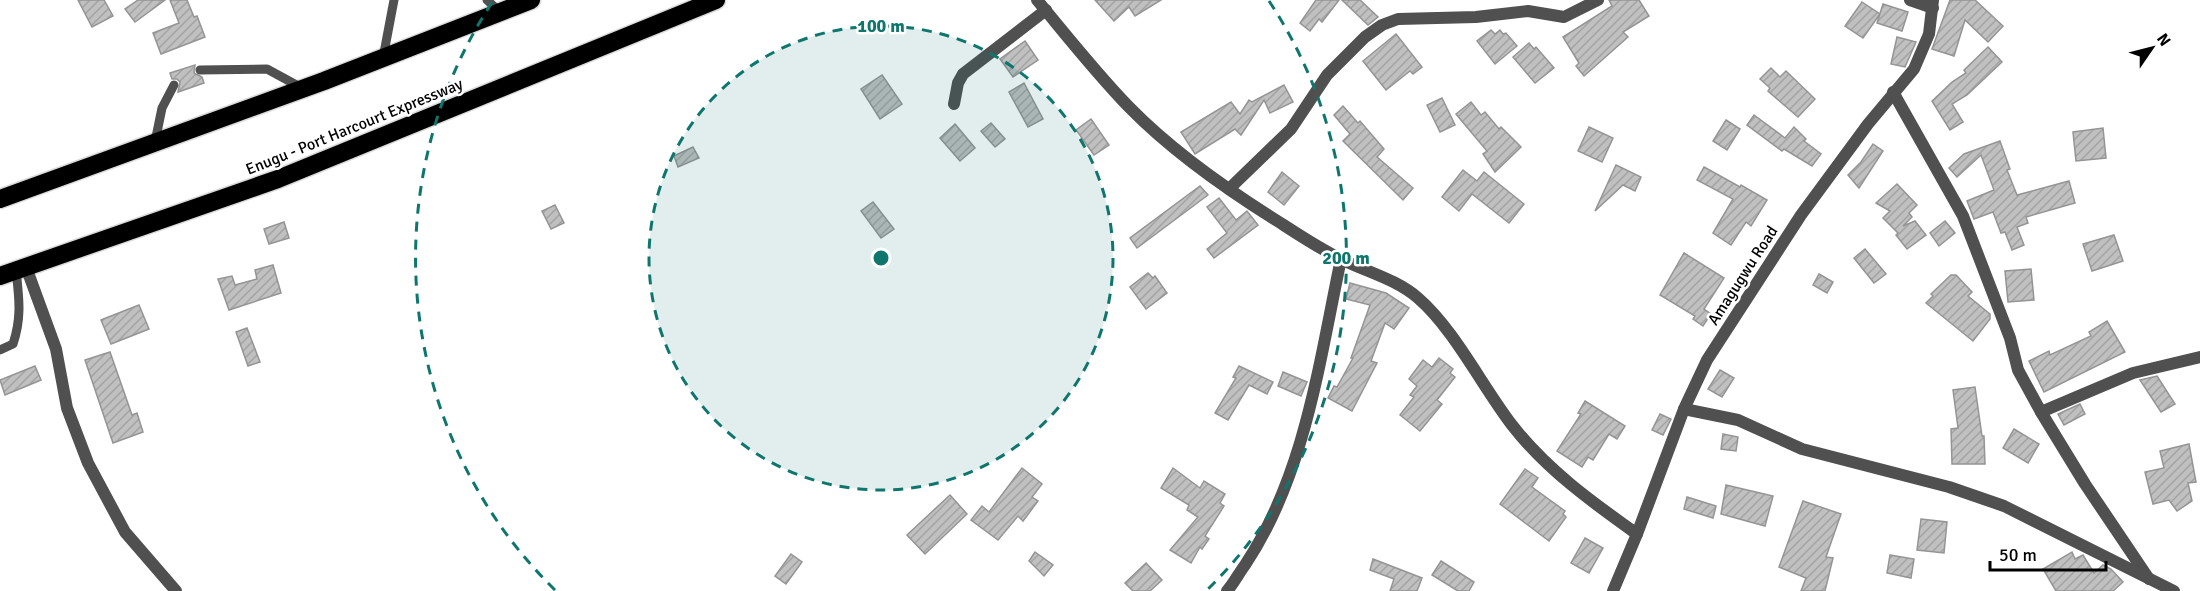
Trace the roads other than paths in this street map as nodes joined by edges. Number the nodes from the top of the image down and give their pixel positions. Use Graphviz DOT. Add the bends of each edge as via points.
graph roads {
  1 [pos="393,0"];
  2 [pos="531,0"];
  3 [pos="716,0"];
  4 [pos="1038,0"];
  5 [pos="1598,0"];
  6 [pos="1910,0"];
  7 [pos="1933,4"];
  8 [pos="493,6"];
  9 [pos="1046,10"];
  10 [pos="383,58"];
  11 [pos="200,70"];
  12 [pos="174,85"];
  13 [pos="302,88"];
  14 [pos="1893,92"];
  15 [pos="954,104"];
  16 [pos="155,142"];
  17 [pos="1229,189"];
  18 [pos="0,199"];
  19 [pos="1341,259"];
  20 [pos="14,271"];
  21 [pos="0,350"];
  22 [pos="2200,357"];
  23 [pos="1684,409"];
  24 [pos="2040,412"];
  25 [pos="1637,534"];
  26 [pos="2149,579"];
  27 [pos="1230,590"];
  28 [pos="176,591"];
  29 [pos="1613,591"];
  30 [pos="2174,591"];
  1 -- 10 [label="lane"];
  2 -- 8 [label="highway"];
  3 -- 20 [label="highway, Enugu - Port Harcourt Expressway" via="278,178"];
  4 -- 9 [label="street"];
  5 -- 17 [label="street" via="1564,17 1528,11 1398,19 1382,25 1327,75 1291,129"];
  6 -- 7 [label="street"];
  7 -- 14 [label="street, Amagugwu Road" via="1923,52"];
  8 -- 10 [label="highway"];
  9 -- 15 [label="street" via="963,74"];
  9 -- 17 [label="street" via="1128,106"];
  10 -- 13 [label="highway"];
  11 -- 13 [label="lane" via="267,69"];
  12 -- 16 [label="lane" via="162,108"];
  13 -- 16 [label="highway"];
  14 -- 23 [label="street, Amagugwu Road" via="1789,234 1707,360"];
  14 -- 24 [label="street" via="1963,216 2010,338 2018,370"];
  16 -- 18 [label="highway"];
  17 -- 19 [label="street"];
  19 -- 25 [label="street" via="1401,285 1426,304 1536,453"];
  19 -- 27 [label="street" via="1309,407 1280,503"];
  20 -- 21 [label="lane" via="21,309 13,344"];
  20 -- 28 [label="street" via="56,349 67,408 88,463 125,532"];
  22 -- 24 [label="street" via="2133,373"];
  23 -- 25 [label="street, Amagugwu Road"];
  23 -- 26 [label="street" via="1738,420 1802,449 1949,487 2004,506"];
  24 -- 26 [label="street"];
  25 -- 29 [label="street, Amagugwu Road"];
  26 -- 30 [label="street"];
}
